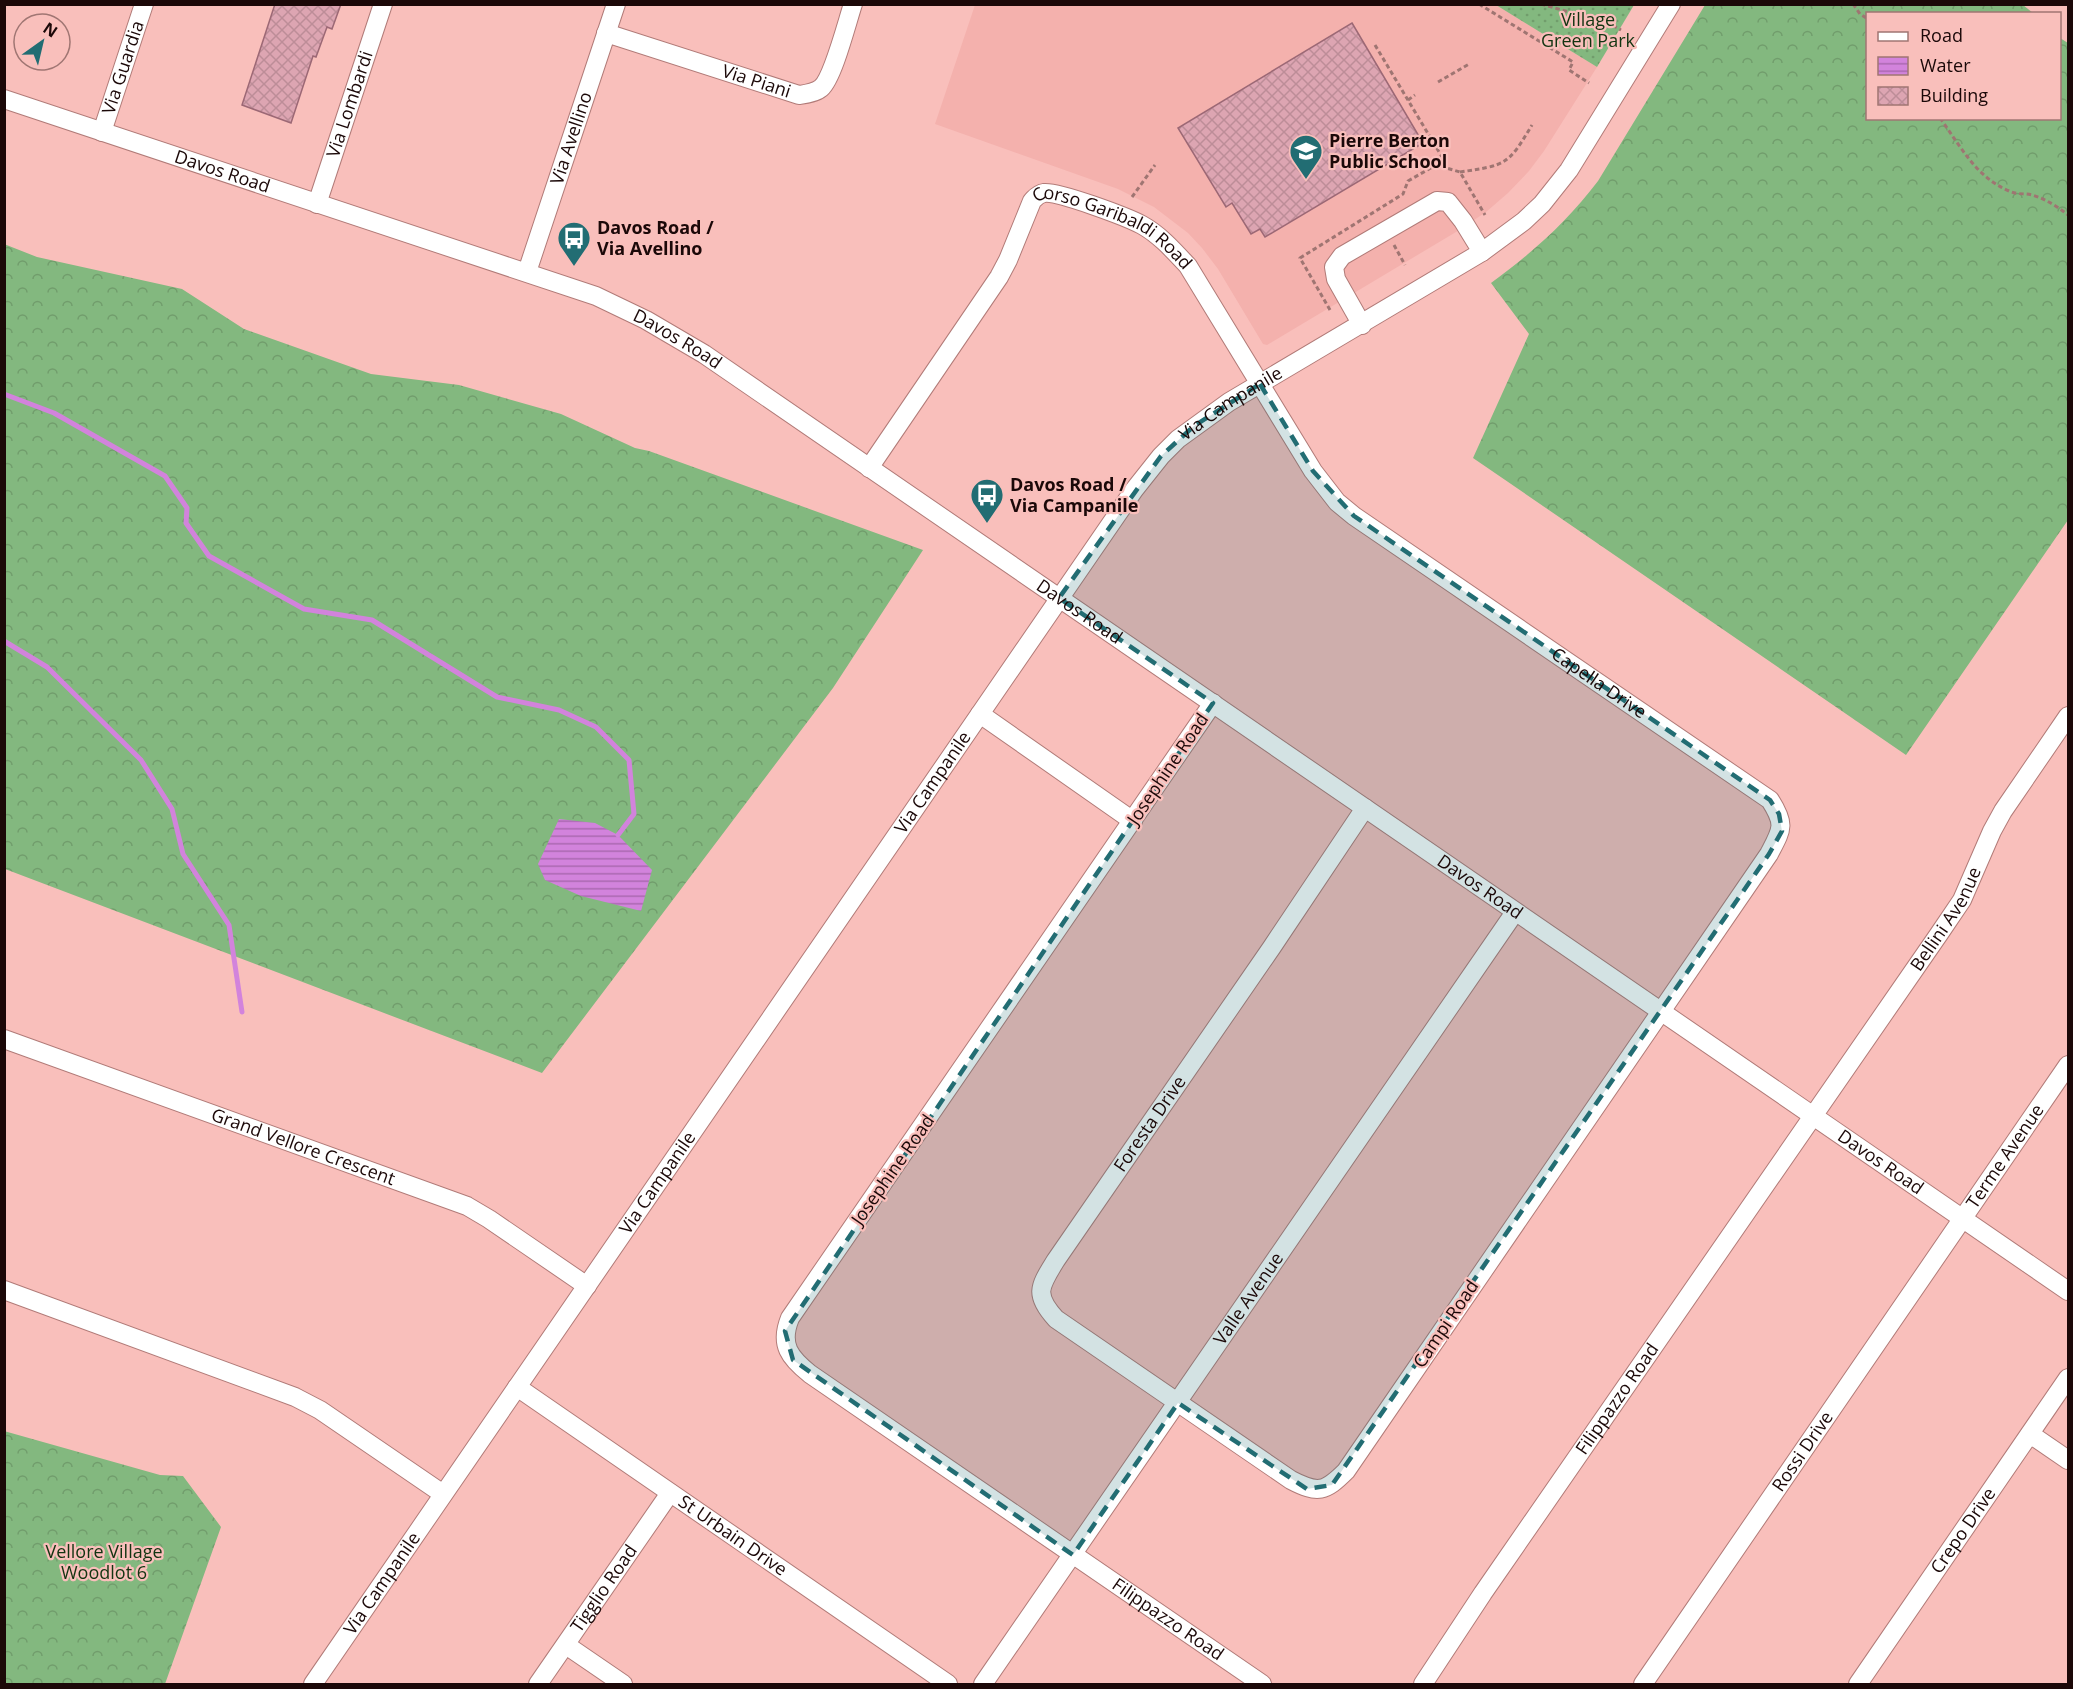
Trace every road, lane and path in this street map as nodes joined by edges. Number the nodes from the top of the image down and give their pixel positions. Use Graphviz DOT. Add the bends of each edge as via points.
graph roads {
  1 [pos="144,4"];
  2 [pos="383,4"];
  3 [pos="616,4"];
  4 [pos="853,4"];
  5 [pos="1479,4"];
  6 [pos="1540,4"];
  7 [pos="1671,4"];
  8 [pos="1853,4"];
  9 [pos="1866,18"];
  10 [pos="1621,30"];
  11 [pos="606,33"];
  12 [pos="1375,45"];
  13 [pos="1469,64"];
  14 [pos="1438,82"];
  15 [pos="1589,83"];
  16 [pos="1415,95"];
  17 [pos="4,99"];
  18 [pos="1408,100"];
  19 [pos="1941,120"];
  20 [pos="1532,125"];
  21 [pos="102,132"];
  22 [pos="1155,165"];
  23 [pos="1449,169"];
  24 [pos="1460,172"];
  25 [pos="1132,197"];
  26 [pos="317,204"];
  27 [pos="2068,215"];
  28 [pos="1390,239"];
  29 [pos="1482,252"];
  30 [pos="1405,265"];
  31 [pos="527,272"];
  32 [pos="1362,325"];
  33 [pos="1260,384"];
  34 [pos="869,468"];
  35 [pos="1059,598"];
  36 [pos="1213,703"];
  37 [pos="980,714"];
  38 [pos="2068,716"];
  39 [pos="1365,808"];
  40 [pos="1133,820"];
  41 [pos="1515,912"];
  42 [pos="1661,1012"];
  43 [pos="4,1039"];
  44 [pos="2068,1065"];
  45 [pos="1814,1116"];
  46 [pos="1963,1219"];
  47 [pos="587,1286"];
  48 [pos="4,1290"];
  49 [pos="2068,1291"];
  50 [pos="2068,1378"];
  51 [pos="517,1387"];
  52 [pos="1178,1403"];
  53 [pos="2030,1434"];
  54 [pos="2068,1460"];
  55 [pos="670,1493"];
  56 [pos="443,1494"];
  57 [pos="1073,1555"];
  58 [pos="566,1645"];
  59 [pos="314,1684"];
  60 [pos="538,1684"];
  61 [pos="623,1684"];
  62 [pos="948,1684"];
  63 [pos="983,1684"];
  64 [pos="1262,1684"];
  65 [pos="1423,1684"];
  66 [pos="1643,1684"];
  67 [pos="1858,1684"];
  1 -- 21 [label="street, Via Guardia"];
  2 -- 26 [label="street, Via Lombardi"];
  3 -- 11 [label="street, Via Avellino"];
  4 -- 11 [label="street, Via Piani" via="825,82 812,93 799,95"];
  5 -- 15 [label="path" via="1573,62 1569,70"];
  6 -- 10 [label="path"];
  7 -- 29 [label="street, Via Campanile" via="1564,176 1524,221"];
  8 -- 9 [label="path"];
  11 -- 31 [label="street, Via Avellino"];
  12 -- 18 [label="path"];
  13 -- 14 [label="path"];
  16 -- 18 [label="path"];
  17 -- 21 [label="street, Davos Road"];
  18 -- 23 [label="path"];
  19 -- 27 [label="path" via="1986,179 2012,193 2032,195 2055,205"];
  20 -- 24 [label="path" via="1517,150 1504,162"];
  21 -- 26 [label="street, Davos Road"];
  22 -- 25 [label="path"];
  26 -- 31 [label="street, Davos Road"];
  28 -- 30 [label="path"];
  29 -- 32 [label="street, Via Campanile"];
  29 -- 32 [label="street" via="1448,202 1437,201 1342,256 1334,267 1336,279"];
  31 -- 34 [label="street, Davos Road" via="596,296 646,320 704,354"];
  32 -- 33 [label="street, Via Campanile"];
  33 -- 34 [label="street, Corso Garibaldi Road" via="1188,266 1165,243 1119,214 1045,193 1032,201 999,277"];
  33 -- 35 [label="street, Via Campanile" via="1194,426 1161,456"];
  33 -- 42 [label="street, Capella Drive" via="1313,471 1354,516 1770,800 1779,814 1782,831 1770,854"];
  34 -- 35 [label="street, Davos Road"];
  35 -- 36 [label="street, Davos Road"];
  35 -- 37 [label="street, Via Campanile"];
  36 -- 39 [label="street, Davos Road"];
  36 -- 40 [label="street, Josephine Road"];
  37 -- 40 [label="street"];
  37 -- 47 [label="street, Via Campanile"];
  38 -- 45 [label="street, Bellini Avenue" via="1992,831 1962,900"];
  39 -- 41 [label="street, Davos Road"];
  39 -- 52 [label="street, Foresta Drive" via="1044,1280 1044,1306 1056,1319"];
  40 -- 57 [label="street, Josephine Road" via="790,1318 785,1331 786,1346 793,1360 810,1374"];
  41 -- 42 [label="street, Davos Road"];
  41 -- 52 [label="street, Valle Avenue"];
  42 -- 45 [label="street, Davos Road"];
  42 -- 52 [label="street, Campi Road" via="1332,1485 1307,1489"];
  43 -- 47 [label="street, Grand Vellore Crescent" via="467,1206"];
  44 -- 46 [label="street, Terme Avenue"];
  45 -- 46 [label="street, Davos Road"];
  45 -- 65 [label="street, Filippazzo Road"];
  46 -- 49 [label="street, Davos Road"];
  46 -- 66 [label="street, Rossi Drive"];
  47 -- 51 [label="street, Via Campanile"];
  48 -- 56 [label="street" via="295,1397"];
  50 -- 53 [label="street, Crepo Drive"];
  51 -- 55 [label="street, St Urbain Drive"];
  51 -- 56 [label="street, Via Campanile"];
  52 -- 57 [label="street, Valle Avenue"];
  53 -- 54 [label="street"];
  53 -- 67 [label="street, Crepo Drive"];
  55 -- 58 [label="street, Tigglio Road"];
  55 -- 62 [label="street, St Urbain Drive"];
  56 -- 59 [label="street, Via Campanile"];
  57 -- 63 [label="street, Valle Avenue"];
  57 -- 64 [label="street, Filippazzo Road"];
  58 -- 60 [label="street, Tigglio Road"];
  58 -- 61 [label="street"];
}
